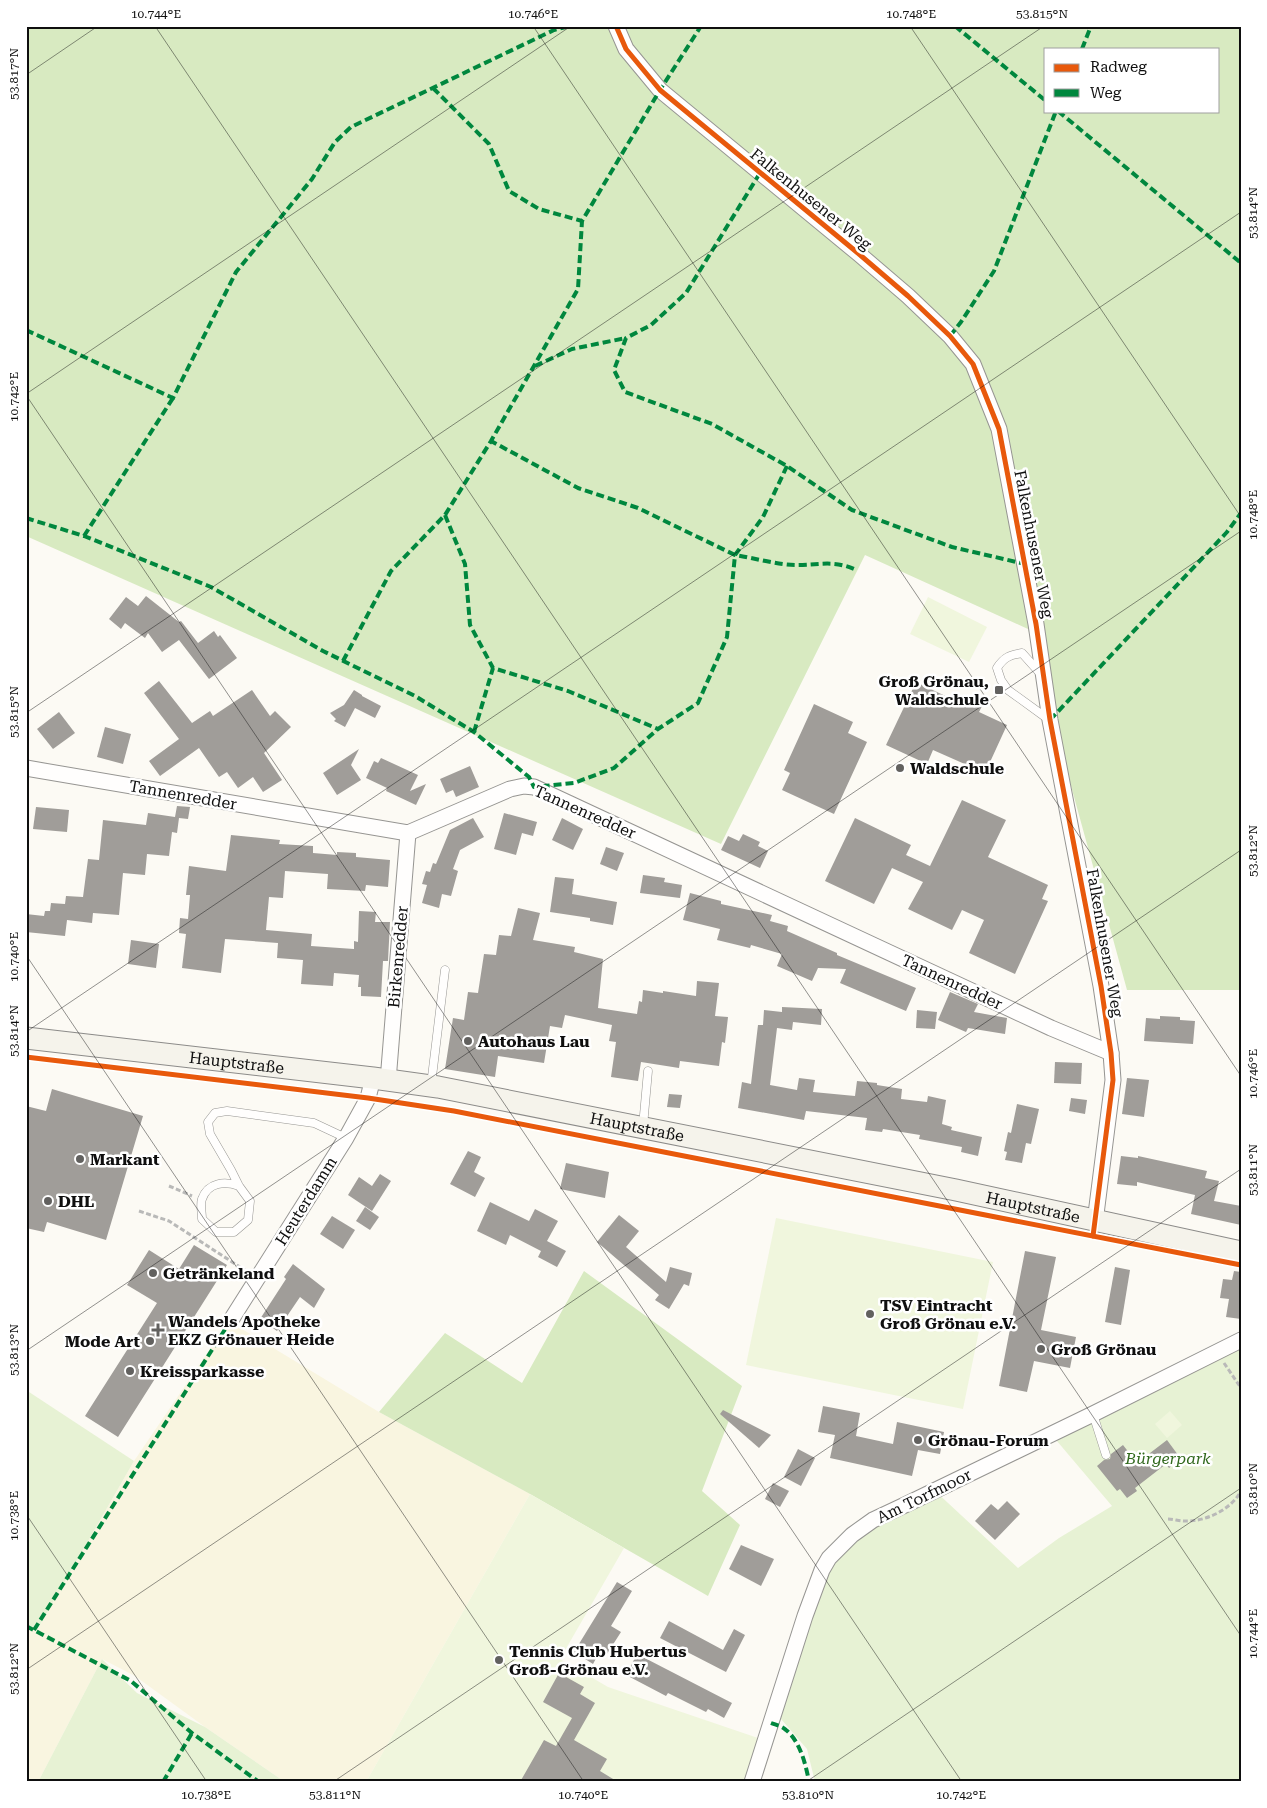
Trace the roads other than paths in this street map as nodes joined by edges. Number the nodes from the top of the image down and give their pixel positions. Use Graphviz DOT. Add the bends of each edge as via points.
graph roads {
  1 [pos="616,26"];
  2 [pos="1042,676"];
  3 [pos="1050,720"];
  4 [pos="26,768"];
  5 [pos="408,833"];
  6 [pos="445,970"];
  7 [pos="26,1038"];
  8 [pos="1111,1053"];
  9 [pos="648,1071"];
  10 [pos="380,1079"];
  11 [pos="431,1086"];
  12 [pos="643,1128"];
  13 [pos="346,1138"];
  14 [pos="239,1186"];
  15 [pos="1095,1222"];
  16 [pos="1241,1252"];
  17 [pos="231,1320"];
  18 [pos="1241,1340"];
  19 [pos="1093,1414"];
  20 [pos="1106,1455"];
  21 [pos="752,1782"];
  1 -- 2 [label="street, Falkenhusener Weg" via="626,49 660,90 908,296 950,336 972,364 999,429 1036,624"];
  2 -- 3 [label="street, Falkenhusener Weg"];
  2 -- 3 [label="lane" via="1022,653 1002,660 997,668 1008,690"];
  3 -- 8 [label="street, Falkenhusener Weg"];
  4 -- 5 [label="street, Tannenredder"];
  5 -- 8 [label="street, Tannenredder" via="510,789 534,787"];
  5 -- 10 [label="street, Birkenredder"];
  6 -- 11 [label="lane"];
  7 -- 10 [label="main road, Hauptstraße"];
  8 -- 15 [label="street, Falkenhusener Weg" via="1113,1080"];
  9 -- 12 [label="lane"];
  10 -- 11 [label="main road, Hauptstraße"];
  10 -- 13 [label="street, Heuterdamm"];
  11 -- 12 [label="main road, Hauptstraße"];
  12 -- 15 [label="main road, Hauptstraße" via="946,1188"];
  13 -- 14 [label="lane" via="314,1123 227,1111 216,1113 208,1122 210,1134"];
  13 -- 17 [label="street, Heuterdamm"];
  14 -- 14 [label="lane" via="250,1201 248,1220 234,1232 216,1232 202,1219 201,1200 216,1184 228,1182"];
  15 -- 16 [label="main road, Hauptstraße"];
  18 -- 19 [label="street, Am Torfmoor"];
  19 -- 20 [label="lane"];
  19 -- 21 [label="street, Am Torfmoor" via="874,1520 852,1535 829,1558 805,1616"];
}
